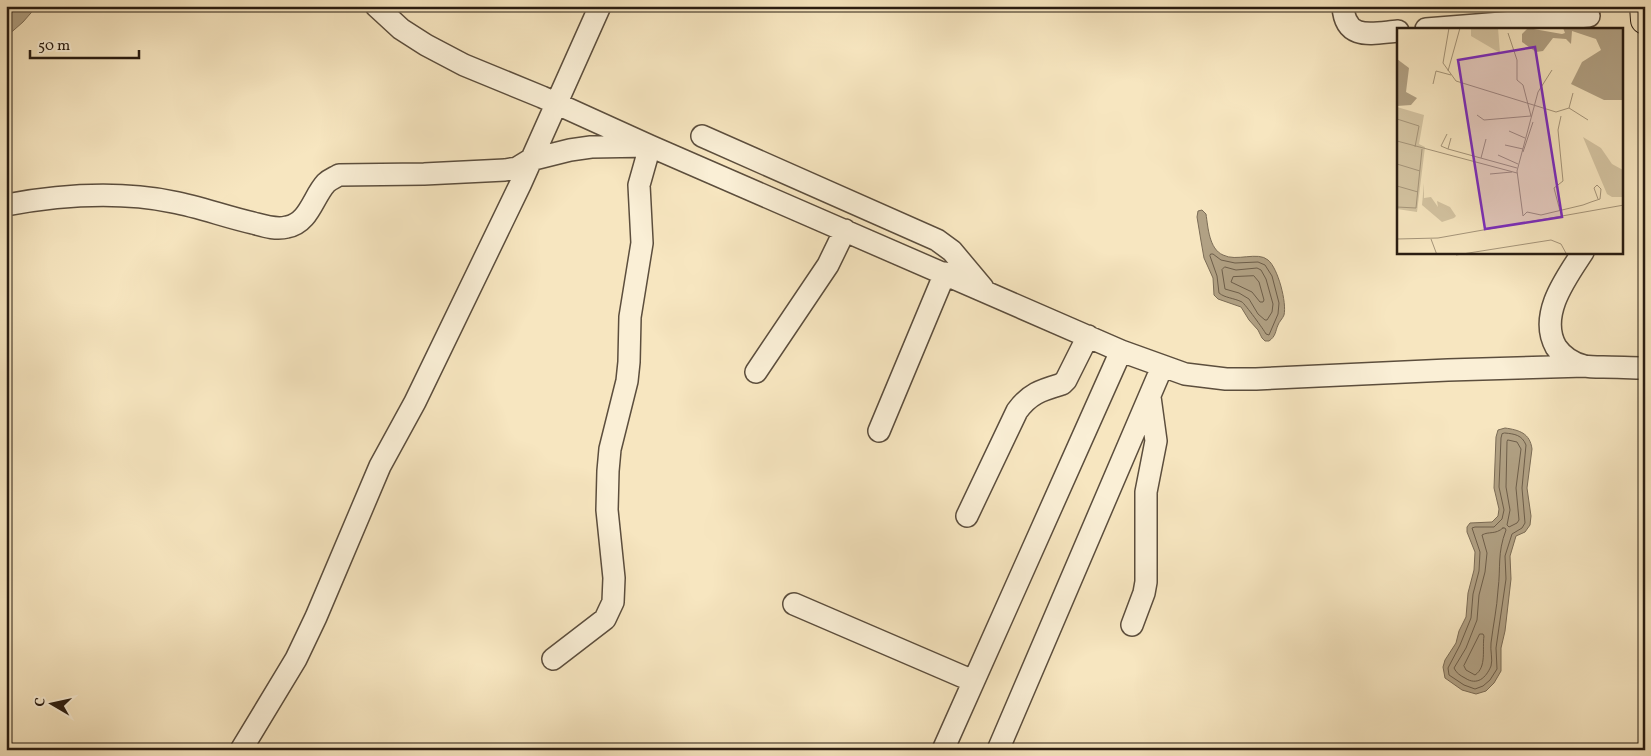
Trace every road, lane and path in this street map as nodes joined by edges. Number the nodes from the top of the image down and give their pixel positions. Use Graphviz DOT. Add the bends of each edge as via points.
graph roads {
  1 [pos="376,6"];
  2 [pos="600,6"];
  3 [pos="1343,6"];
  4 [pos="1644,6"];
  5 [pos="1589,17"];
  6 [pos="1645,20"];
  7 [pos="1440,28"];
  8 [pos="1397,31"];
  9 [pos="556,103"];
  10 [pos="702,136"];
  11 [pos="650,146"];
  12 [pos="530,160"];
  13 [pos="6,204"];
  14 [pos="845,230"];
  15 [pos="1582,254"];
  16 [pos="945,273"];
  17 [pos="986,292"];
  18 [pos="1088,336"];
  19 [pos="1121,351"];
  20 [pos="1585,366"];
  21 [pos="1162,367"];
  22 [pos="1645,368"];
  23 [pos="756,372"];
  24 [pos="1150,396"];
  25 [pos="879,431"];
  26 [pos="967,516"];
  27 [pos="794,604"];
  28 [pos="1132,626"];
  29 [pos="553,659"];
  30 [pos="973,681"];
  31 [pos="241,750"];
  32 [pos="943,750"];
  33 [pos="998,750"];
  1 -- 9 [label="street" via="401,29 426,45 464,65"];
  2 -- 9 [label="street"];
  3 -- 8 [label="street" via="1347,24 1355,31 1363,34"];
  4 -- 6 [label="highway"];
  5 -- 7 [label="street"];
  9 -- 11 [label="street"];
  9 -- 12 [label="street"];
  10 -- 17 [label="street" via="937,240 952,250"];
  11 -- 12 [label="street" via="591,147"];
  11 -- 14 [label="street"];
  11 -- 29 [label="street" via="639,185 642,243 630,317 627,381 610,449 608,471 613,602 605,619"];
  12 -- 13 [label="street" via="517,168 505,170 339,175 325,185 306,216 287,228 272,228 174,202 128,196 89,196"];
  12 -- 31 [label="street" via="454,323 380,466 296,659"];
  14 -- 16 [label="street"];
  14 -- 23 [label="street" via="828,265"];
  15 -- 20 [label="street" via="1556,300 1550,328 1553,342 1560,352 1570,361"];
  16 -- 17 [label="street"];
  16 -- 25 [label="street"];
  17 -- 18 [label="street"];
  18 -- 19 [label="street"];
  18 -- 26 [label="street" via="1066,380 1031,395 1016,411"];
  19 -- 21 [label="street"];
  19 -- 30 [label="street"];
  20 -- 21 [label="street" via="1256,380 1207,378"];
  20 -- 22 [label="street"];
  21 -- 24 [label="street"];
  24 -- 28 [label="street" via="1156,441 1146,492 1146,582"];
  24 -- 33 [label="street"];
  27 -- 30 [label="street"];
  30 -- 32 [label="street"];
}
